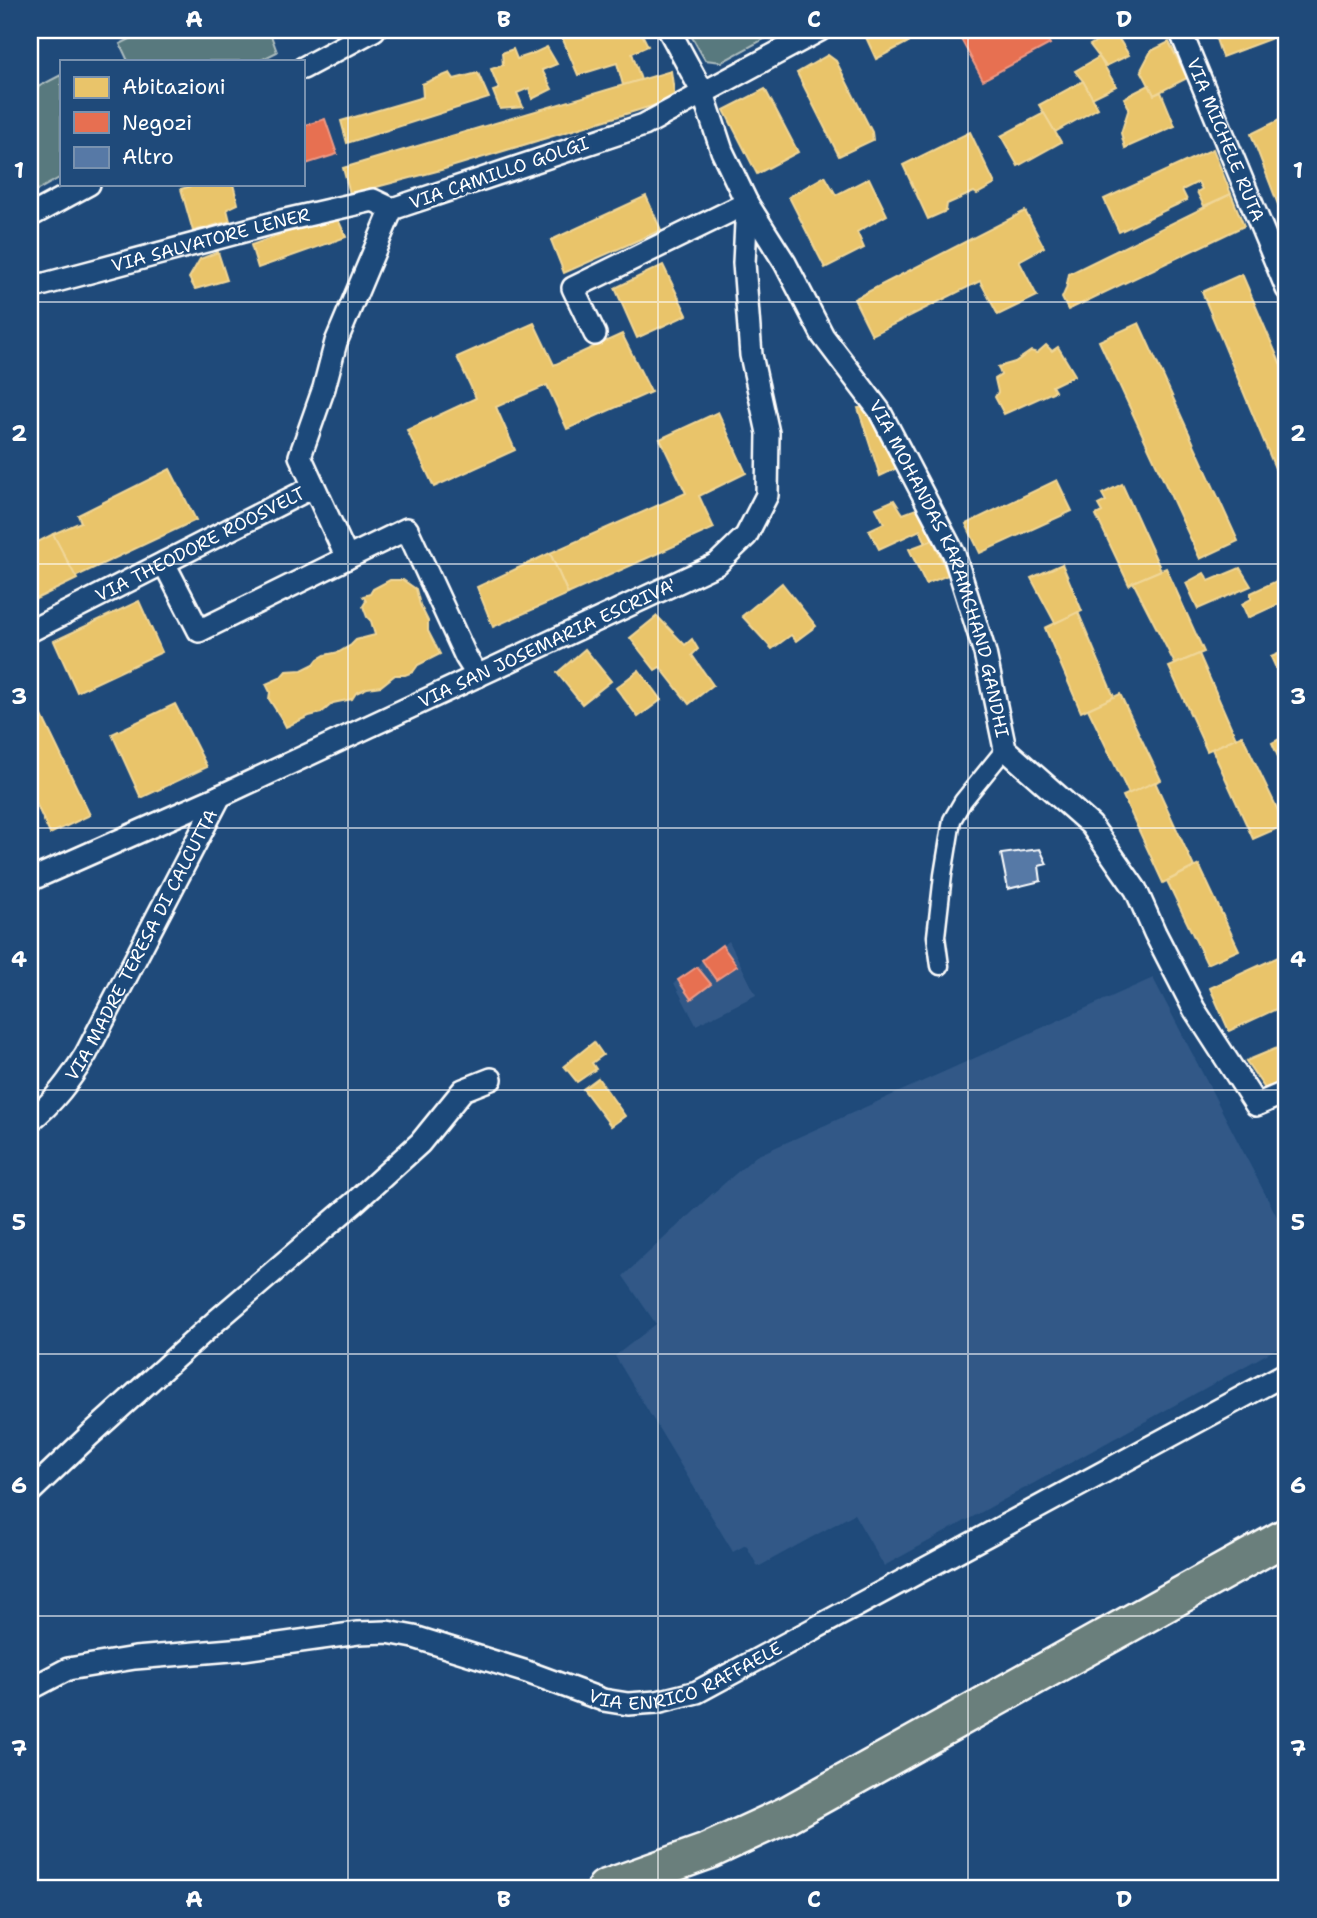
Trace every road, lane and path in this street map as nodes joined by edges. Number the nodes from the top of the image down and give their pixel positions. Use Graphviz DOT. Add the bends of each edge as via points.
graph roads {
  1 [pos="374,30"];
  2 [pos="669,30"];
  3 [pos="1180,30"];
  4 [pos="812,31"];
  5 [pos="304,67"];
  6 [pos="703,93"];
  7 [pos="85,186"];
  8 [pos="747,203"];
  9 [pos="392,209"];
  10 [pos="30,216"];
  11 [pos="30,288"];
  12 [pos="1287,289"];
  13 [pos="595,334"];
  14 [pos="324,388"];
  15 [pos="313,487"];
  16 [pos="347,558"];
  17 [pos="164,563"];
  18 [pos="30,631"];
  19 [pos="478,676"];
  20 [pos="1005,749"];
  21 [pos="220,796"];
  22 [pos="31,877"];
  23 [pos="940,967"];
  24 [pos="491,1079"];
  25 [pos="1287,1092"];
  26 [pos="30,1121"];
  27 [pos="1287,1373"];
  28 [pos="30,1492"];
  29 [pos="1287,1536"];
  30 [pos="30,1689"];
  31 [pos="605,1888"];
  1 -- 5 [label="street"];
  2 -- 6 [label="street, VIA SAN JOSEMARIA ESCRIVA'"];
  3 -- 12 [label="street, VIA MICHELE RUTA"];
  4 -- 6 [label="street, VIA CAMILLO GOLGI"];
  6 -- 8 [label="street, VIA SAN JOSEMARIA ESCRIVA'" via="722,151"];
  6 -- 9 [label="street, VIA CAMILLO GOLGI" via="644,125"];
  7 -- 10 [label="street"];
  8 -- 13 [label="street" via="573,288"];
  8 -- 19 [label="street, VIA SAN JOSEMARIA ESCRIVA'" via="744,263 751,355 768,433 767,495 746,536 717,564"];
  8 -- 20 [label="street, VIA MOHANDAS KARAMCHAND GANDHI" via="823,336 879,410 954,554 985,653"];
  9 -- 11 [label="street, VIA SALVATORE LENER" via="373,200"];
  9 -- 14 [label="street, VIA CAMILLO GOLGI" via="336,342"];
  14 -- 15 [label="street, VIA THEODORE ROOSVELT" via="300,456"];
  15 -- 16 [label="street"];
  15 -- 17 [label="street, VIA THEODORE ROOSVELT"];
  16 -- 17 [label="street" via="200,631"];
  16 -- 19 [label="street" via="407,528"];
  17 -- 18 [label="street, VIA THEODORE ROOSVELT"];
  19 -- 21 [label="street, VIA SAN JOSEMARIA ESCRIVA'"];
  20 -- 23 [label="street" via="952,820 936,936"];
  20 -- 25 [label="street, VIA MOHANDAS KARAMCHAND GANDHI" via="1091,825 1136,890 1194,1009 1256,1105"];
  21 -- 22 [label="street, VIA SAN JOSEMARIA ESCRIVA'"];
  21 -- 26 [label="street, VIA MADRE TERESA DI CALCUTTA" via="86,1054 68,1084"];
  24 -- 28 [label="street" via="463,1090 419,1143"];
  27 -- 30 [label="street, VIA ENRICO RAFFAELE" via="697,1692 657,1702 603,1700 527,1672 387,1632 135,1658 68,1669"];
  29 -- 31 [label="highway" via="786,1815 706,1852"];
}
